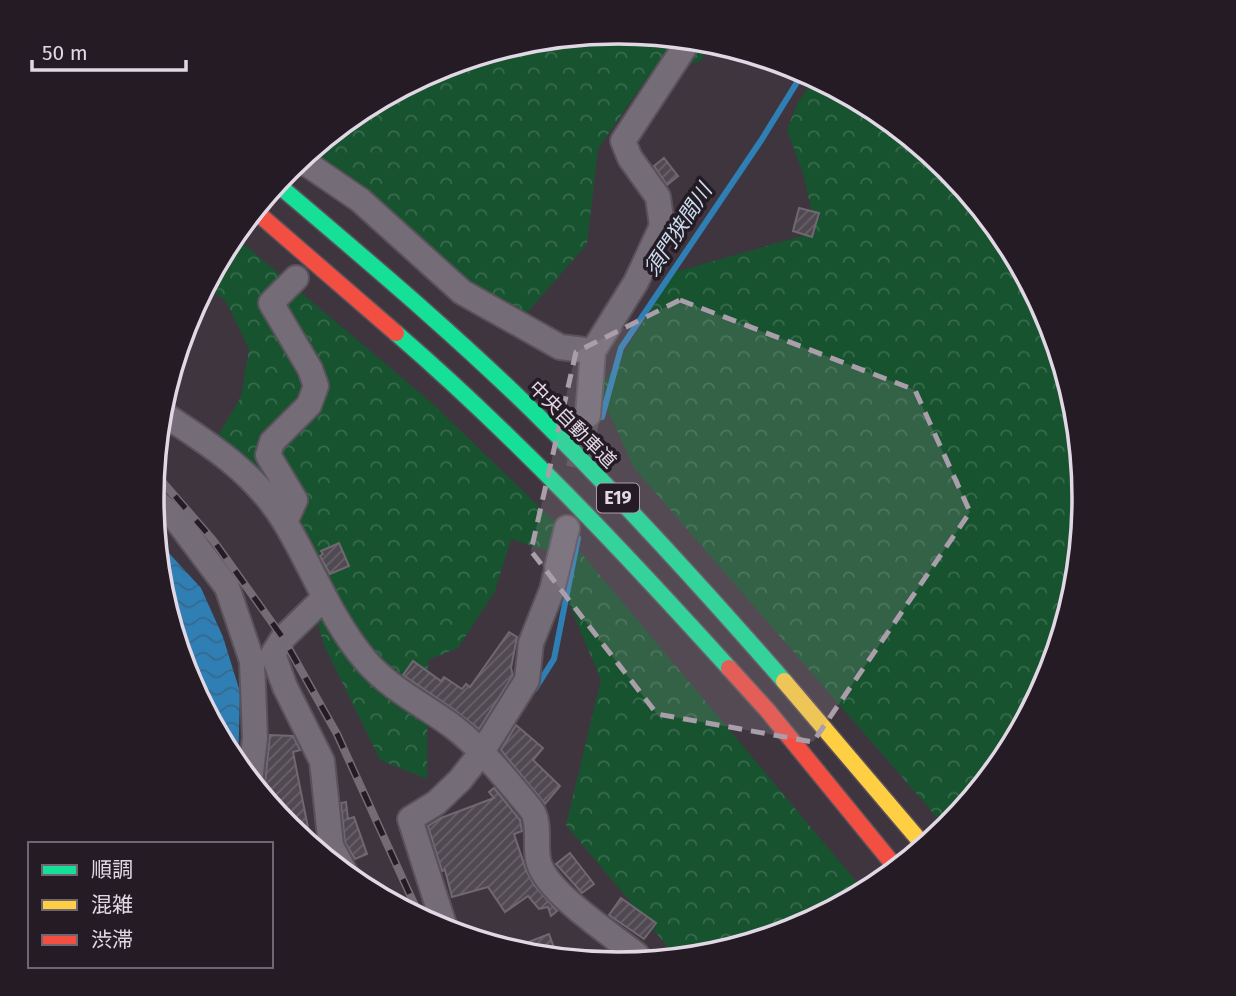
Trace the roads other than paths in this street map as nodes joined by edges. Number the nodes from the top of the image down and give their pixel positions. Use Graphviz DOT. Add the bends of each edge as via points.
graph roads {
  1 [pos="683,49"];
  2 [pos="308,166"];
  3 [pos="284,190"];
  4 [pos="262,217"];
  5 [pos="296,278"];
  6 [pos="593,351"];
  7 [pos="588,415"];
  8 [pos="171,419"];
  9 [pos="164,509"];
  10 [pos="285,522"];
  11 [pos="567,528"];
  12 [pos="324,598"];
  13 [pos="482,752"];
  14 [pos="252,766"];
  15 [pos="919,839"];
  16 [pos="335,853"];
  17 [pos="891,861"];
  18 [pos="441,917"];
  19 [pos="633,952"];
  1 -- 6 [label="street" via="623,141 658,197 662,226 636,282"];
  2 -- 6 [label="street" via="352,209 462,292 560,347"];
  3 -- 15 [label="highway, 中央自動車道 / E19" via="458,341 548,426 658,539"];
  4 -- 17 [label="highway, E19" via="435,367 635,564 768,711"];
  5 -- 10 [label="street" via="271,303 316,386 309,405 272,442 268,455 295,500"];
  6 -- 7 [label="street"];
  8 -- 10 [label="street" via="219,450"];
  9 -- 14 [label="street" via="227,587 252,661"];
  10 -- 12 [label="street"];
  11 -- 13 [label="street" via="552,590 531,643 527,680"];
  12 -- 13 [label="street" via="368,663"];
  12 -- 16 [label="street" via="273,654 322,761"];
  13 -- 18 [label="street" via="444,795 410,819"];
  13 -- 19 [label="street" via="534,813 539,865 555,889"];
}
